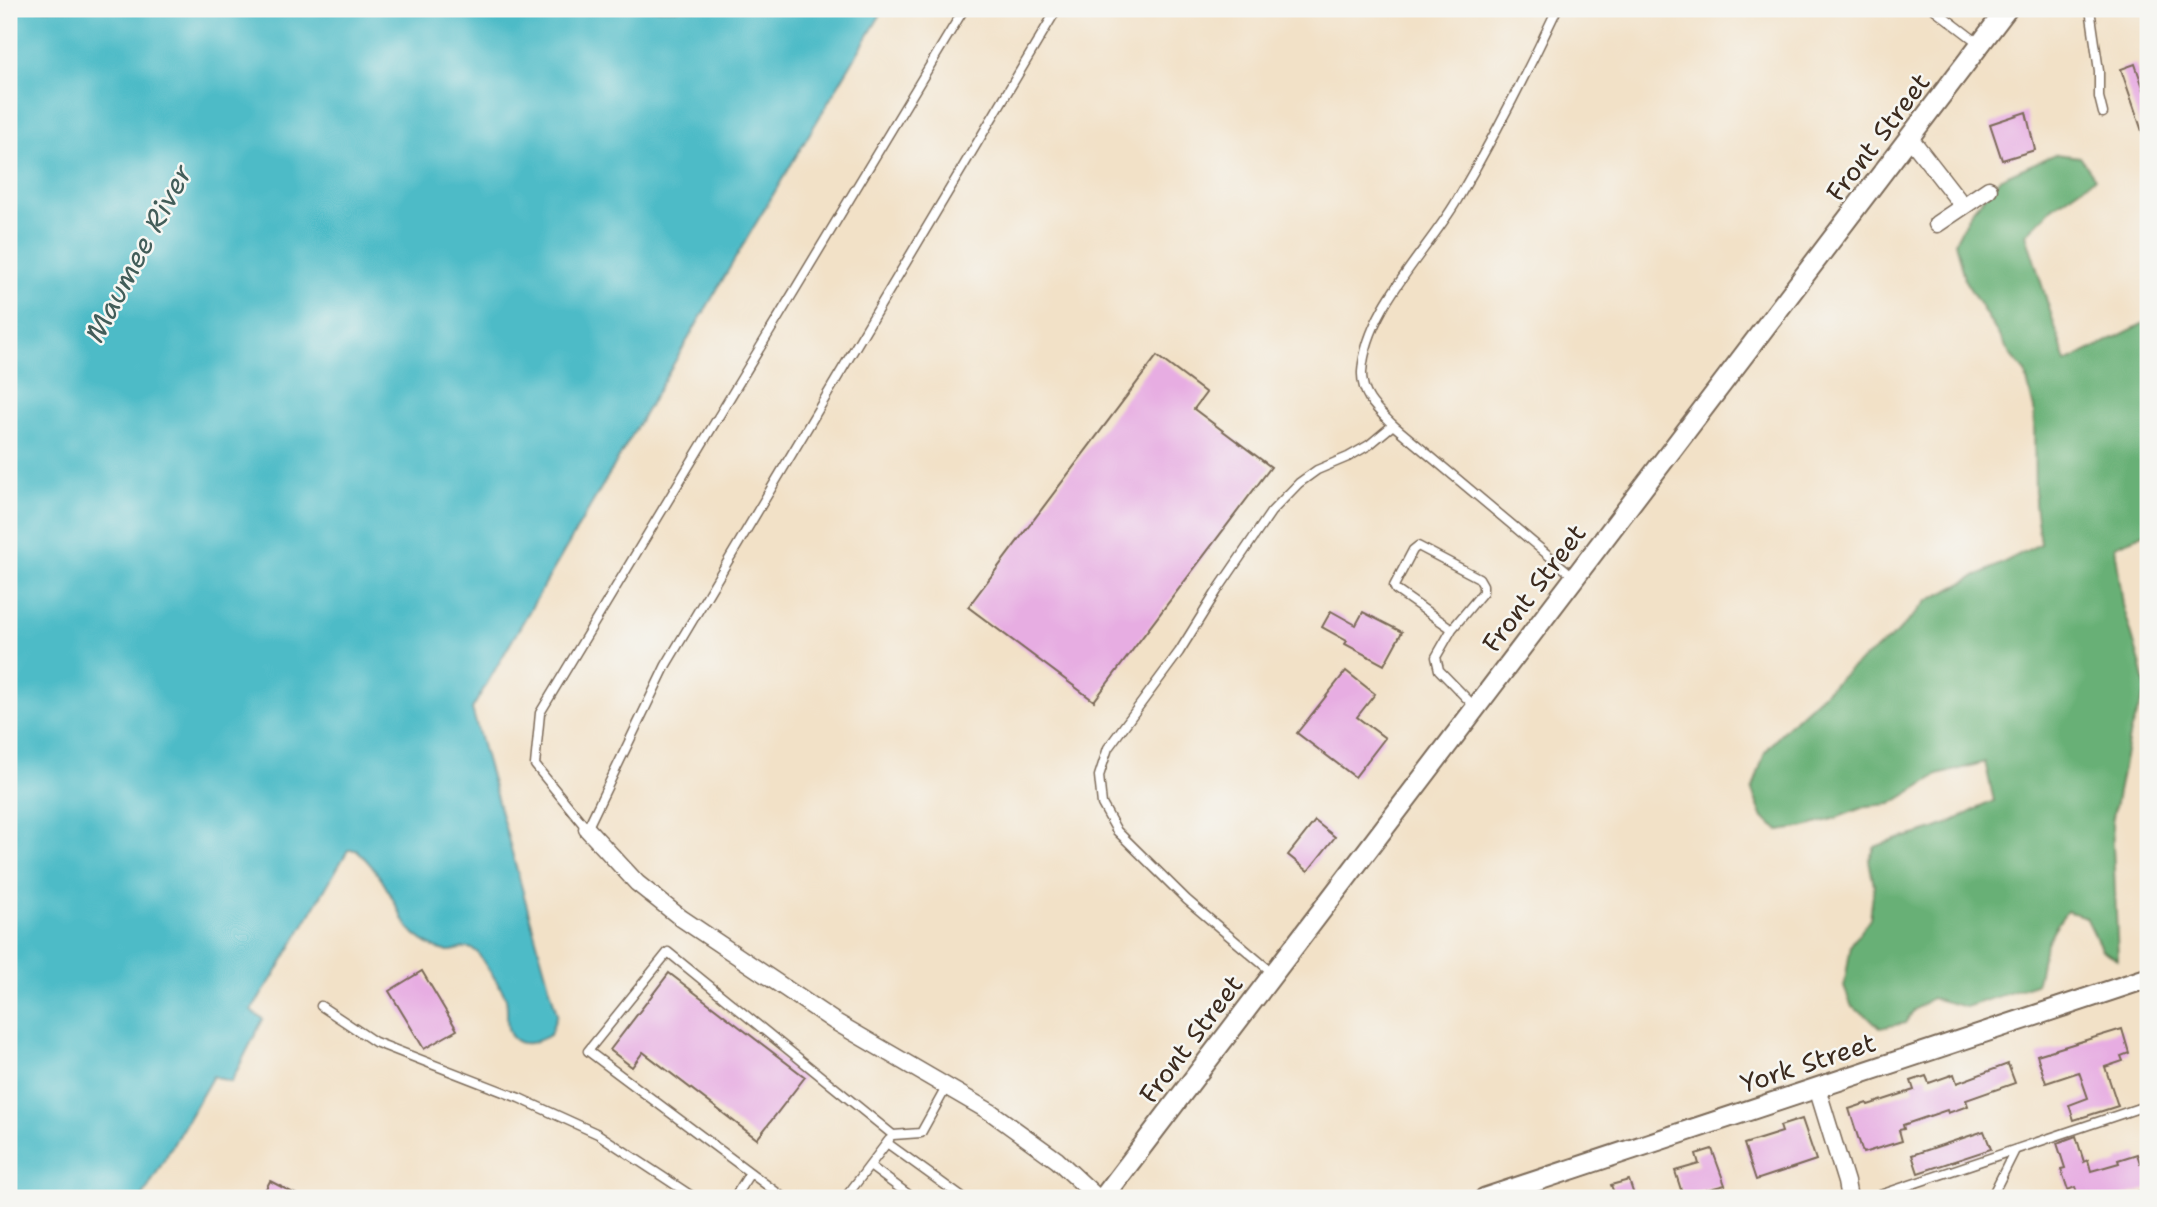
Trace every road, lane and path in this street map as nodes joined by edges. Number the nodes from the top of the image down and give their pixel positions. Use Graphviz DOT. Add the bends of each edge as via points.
graph roads {
  1 [pos="964,9"];
  2 [pos="1057,9"];
  3 [pos="1558,9"];
  4 [pos="1934,9"];
  5 [pos="2007,9"];
  6 [pos="2090,9"];
  7 [pos="1981,45"];
  8 [pos="2102,113"];
  9 [pos="1910,138"];
  10 [pos="1989,189"];
  11 [pos="1963,206"];
  12 [pos="1937,224"];
  13 [pos="1393,425"];
  14 [pos="1575,578"];
  15 [pos="1452,629"];
  16 [pos="1476,708"];
  17 [pos="587,829"];
  18 [pos="1274,974"];
  19 [pos="2148,978"];
  20 [pos="321,1006"];
  21 [pos="947,1086"];
  22 [pos="1816,1088"];
  23 [pos="2148,1105"];
  24 [pos="893,1135"];
  25 [pos="887,1143"];
  26 [pos="2015,1150"];
  27 [pos="870,1166"];
  28 [pos="750,1173"];
  29 [pos="851,1196"];
  30 [pos="1491,1197"];
  31 [pos="695,1198"];
  32 [pos="734,1198"];
  33 [pos="784,1198"];
  34 [pos="913,1198"];
  35 [pos="964,1198"];
  36 [pos="1101,1198"];
  37 [pos="1849,1198"];
  38 [pos="1871,1198"];
  39 [pos="1991,1198"];
  1 -- 17 [label="lane" via="540,713 535,765"];
  2 -- 17 [label="lane" via="666,665"];
  3 -- 13 [label="lane" via="1461,193 1395,288 1366,345 1362,375 1369,402"];
  4 -- 7 [label="lane"];
  5 -- 7 [label="street, Front Street"];
  6 -- 8 [label="lane"];
  7 -- 9 [label="street, Front Street"];
  9 -- 11 [label="street"];
  9 -- 14 [label="street, Front Street"];
  10 -- 11 [label="street"];
  11 -- 12 [label="street"];
  13 -- 14 [label="lane"];
  13 -- 18 [label="lane" via="1369,445 1298,483 1271,512 1179,652 1108,748 1099,776 1102,804 1118,831 1187,900"];
  14 -- 16 [label="street, Front Street"];
  15 -- 15 [label="lane" via="1483,592 1483,585 1479,578 1418,546 1394,586"];
  15 -- 16 [label="lane" via="1436,664"];
  16 -- 18 [label="street, Front Street"];
  17 -- 21 [label="street" via="637,883 681,918 834,1021"];
  18 -- 36 [label="street, Front Street"];
  19 -- 22 [label="street, York Street"];
  20 -- 31 [label="lane" via="375,1042 519,1098 598,1135"];
  21 -- 24 [label="lane" via="921,1133"];
  21 -- 36 [label="street" via="1057,1160"];
  22 -- 30 [label="street, York Street"];
  22 -- 37 [label="street"];
  23 -- 26 [label="lane"];
  24 -- 25 [label="lane"];
  24 -- 28 [label="lane" via="668,952 588,1051"];
  25 -- 27 [label="lane"];
  25 -- 35 [label="lane"];
  26 -- 38 [label="lane"];
  26 -- 39 [label="lane"];
  27 -- 29 [label="lane"];
  27 -- 34 [label="lane"];
  28 -- 32 [label="lane"];
  28 -- 33 [label="lane"];
}
